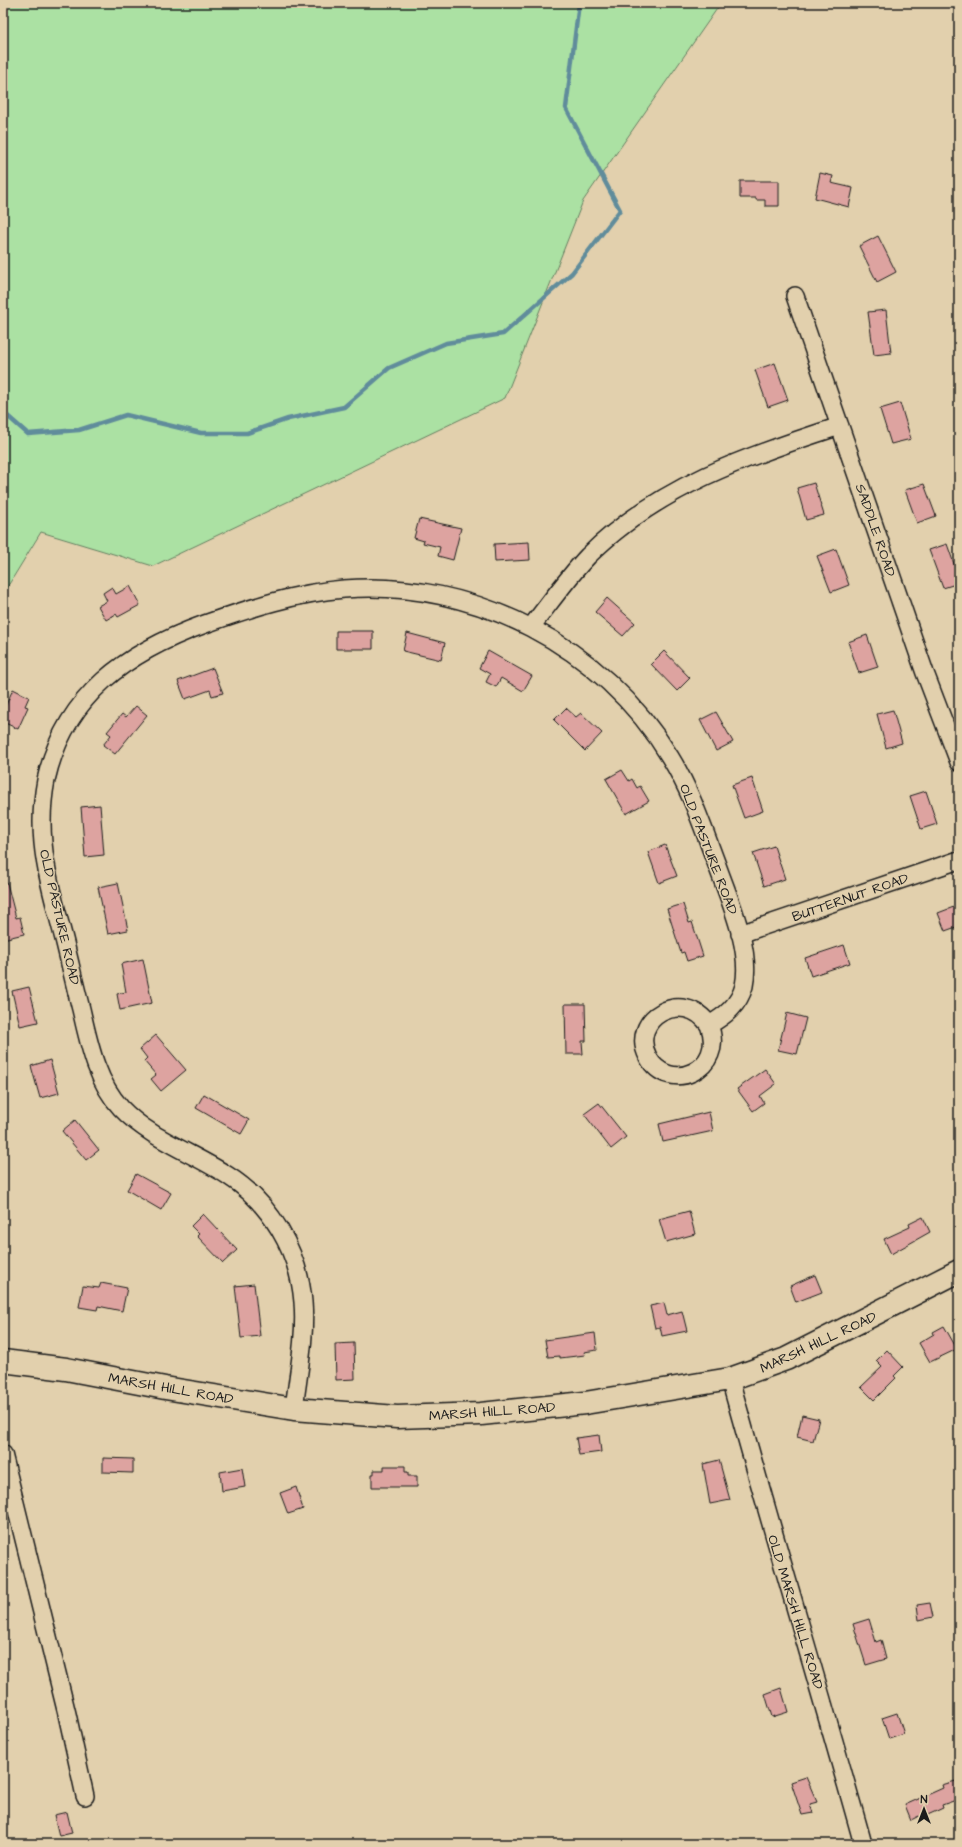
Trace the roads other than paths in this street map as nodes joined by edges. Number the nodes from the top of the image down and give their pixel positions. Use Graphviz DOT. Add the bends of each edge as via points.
graph roads {
  1 [pos="795,296"];
  2 [pos="840,426"];
  3 [pos="531,627"];
  4 [pos="959,762"];
  5 [pos="959,860"];
  6 [pos="740,934"];
  7 [pos="709,1025"];
  8 [pos="959,1271"];
  9 [pos="3,1362"];
  10 [pos="730,1379"];
  11 [pos="294,1409"];
  12 [pos="3,1454"];
  13 [pos="85,1796"];
  14 [pos="863,1844"];
  1 -- 2 [label="street, SADDLE ROAD"];
  2 -- 3 [label="street" via="738,461 680,488 651,506 628,522 588,557"];
  2 -- 4 [label="street, SADDLE ROAD" via="925,673"];
  3 -- 6 [label="street, OLD PASTURE ROAD" via="604,677 633,706 663,745 696,807"];
  3 -- 11 [label="street, OLD PASTURE ROAD" via="458,600 402,589 346,589 299,595 247,609 180,633 127,661 99,684 84,701 71,719 52,759 43,802 43,846 96,1064 109,1092 132,1118 229,1176 262,1205 276,1223 294,1260 300,1280 303,1306 303,1332"];
  5 -- 6 [label="street, BUTTERNUT ROAD"];
  6 -- 7 [label="street, OLD PASTURE ROAD" via="745,964 743,988 730,1010"];
  7 -- 7 [label="street" via="691,1009 666,1009 648,1025 644,1041 648,1057 653,1064 667,1073 683,1075 698,1069 705,1064 712,1049"];
  8 -- 10 [label="street, MARSH HILL ROAD" via="786,1359"];
  9 -- 11 [label="street, MARSH HILL ROAD" via="66,1369"];
  10 -- 11 [label="street, MARSH HILL ROAD" via="586,1403 481,1414 397,1416"];
  10 -- 14 [label="street, OLD MARSH HILL ROAD"];
  12 -- 13 [label="street"];
}
